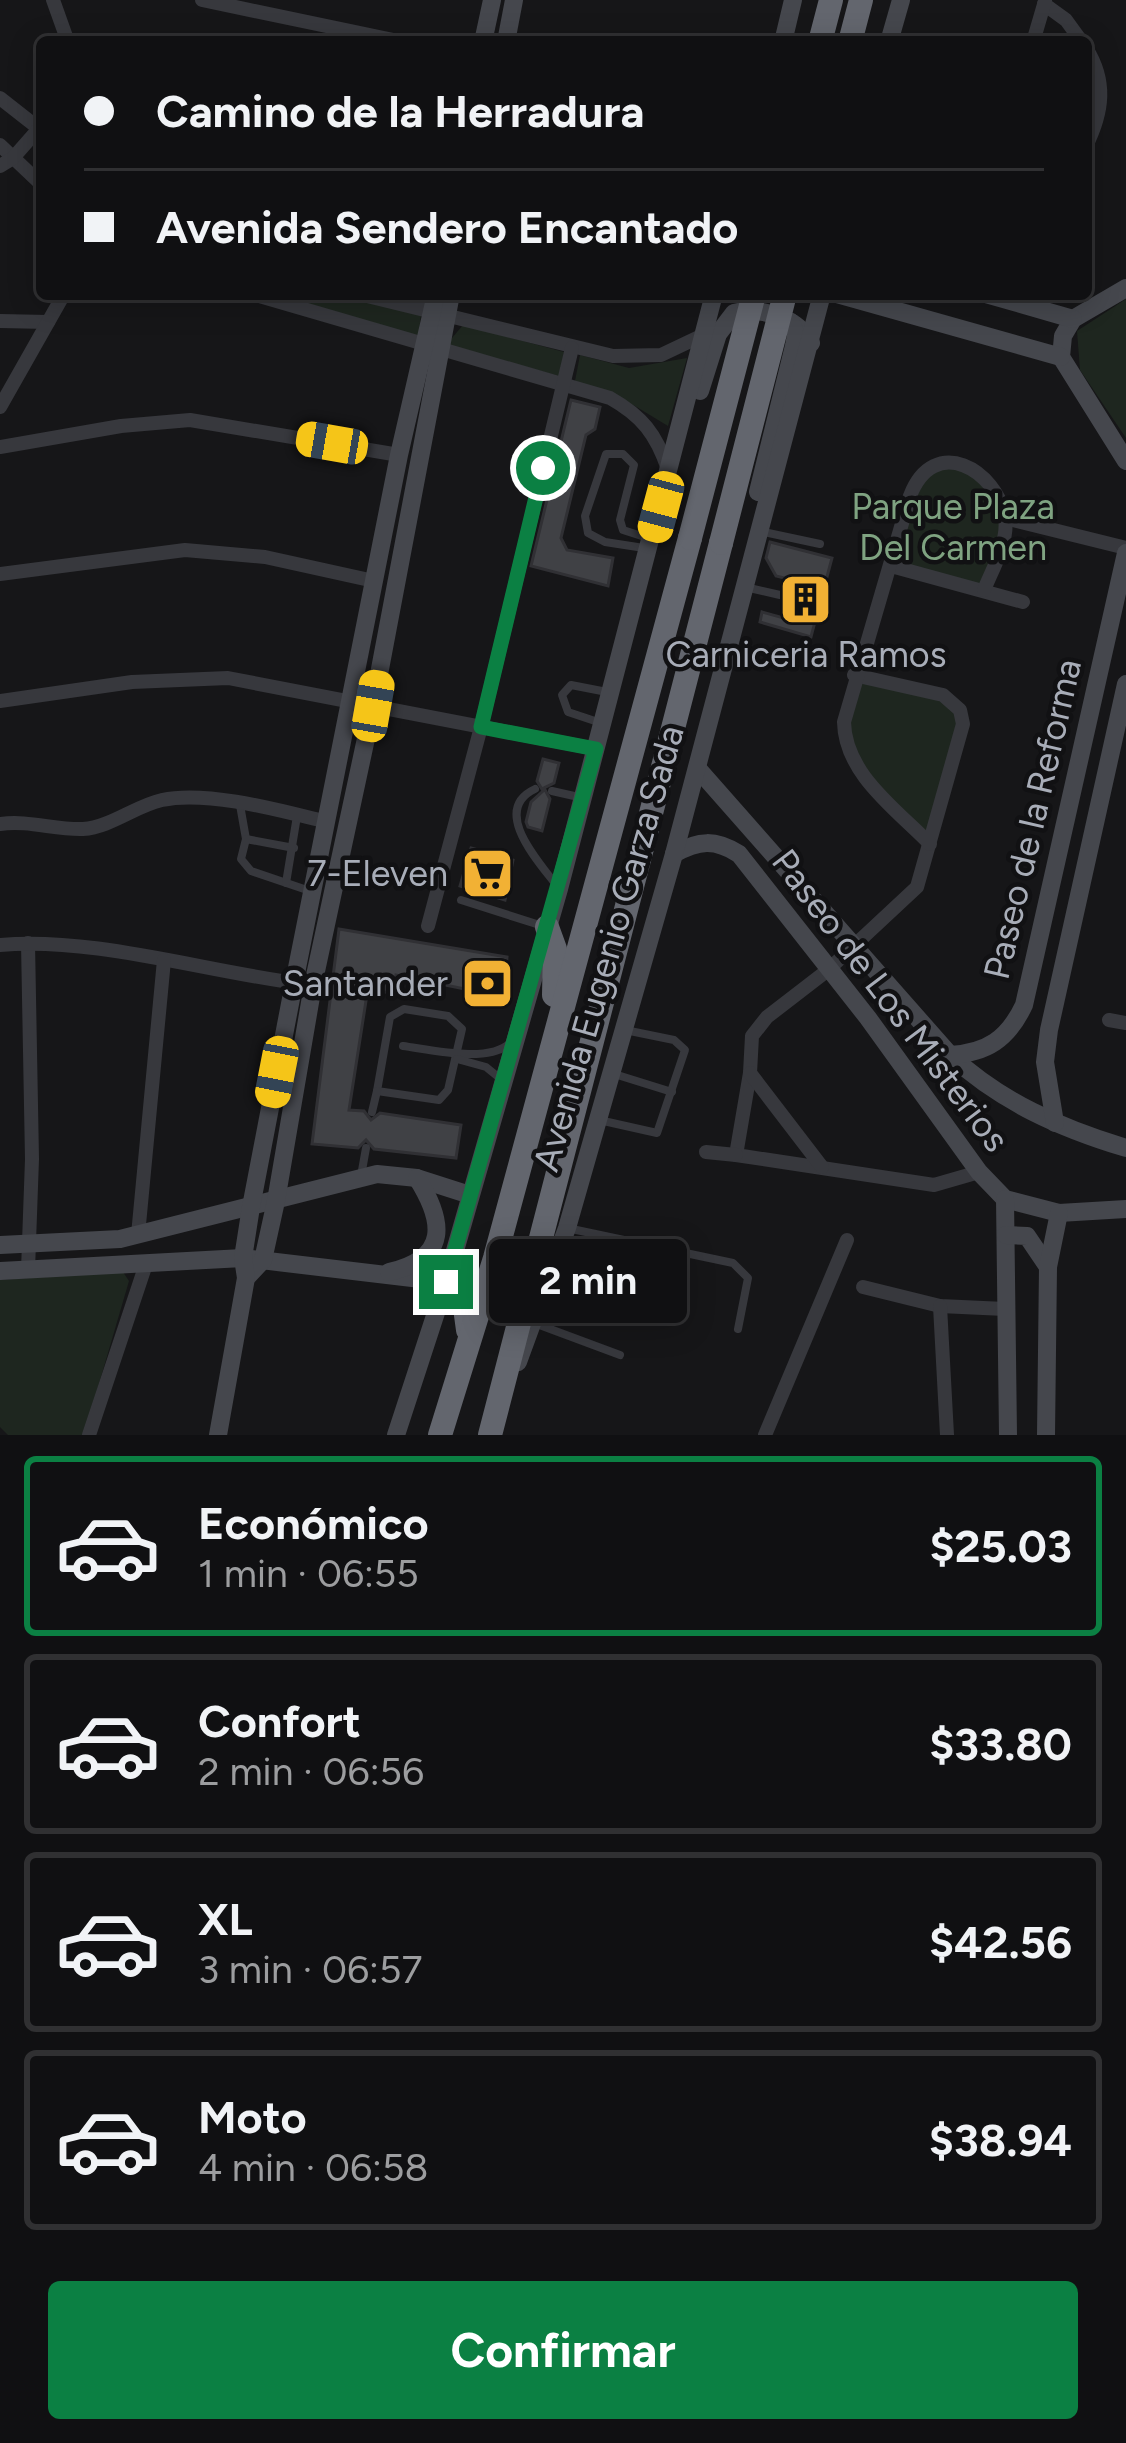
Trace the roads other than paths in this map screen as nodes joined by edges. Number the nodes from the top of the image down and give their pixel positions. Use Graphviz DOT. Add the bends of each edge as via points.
graph roads {
  1 [pos="52,0"];
  2 [pos="202,0"];
  3 [pos="492,0"];
  4 [pos="514,0"];
  5 [pos="793,0"];
  6 [pos="831,0"];
  7 [pos="861,0"];
  8 [pos="901,0"];
  9 [pos="1045,2"];
  10 [pos="66,36"];
  11 [pos="374,36"];
  12 [pos="484,36"];
  13 [pos="510,36"];
  14 [pos="784,36"];
  15 [pos="822,36"];
  16 [pos="852,36"];
  17 [pos="892,36"];
  18 [pos="1035,36"];
  19 [pos="1078,36"];
  20 [pos="1092,61"];
  21 [pos="0,98"];
  22 [pos="36,124"];
  23 [pos="1092,128"];
  24 [pos="36,133"];
  25 [pos="0,145"];
  26 [pos="6,162"];
  27 [pos="36,181"];
  28 [pos="1126,288"];
  29 [pos="61,300"];
  30 [pos="272,300"];
  31 [pos="395,300"];
  32 [pos="712,300"];
  33 [pos="752,300"];
  34 [pos="783,300"];
  35 [pos="822,300"];
  36 [pos="858,300"];
  37 [pos="1007,300"];
  38 [pos="438,307"];
  39 [pos="1052,313"];
  40 [pos="1073,319"];
  41 [pos="0,321"];
  42 [pos="48,322"];
  43 [pos="791,322"];
  44 [pos="701,336"];
  45 [pos="811,343"];
  46 [pos="433,348"];
  47 [pos="572,348"];
  48 [pos="1052,354"];
  49 [pos="564,381"];
  50 [pos="0,407"];
  51 [pos="0,447"];
  52 [pos="399,455"];
  53 [pos="1126,460"];
  54 [pos="670,475"];
  55 [pos="1005,518"];
  56 [pos="758,526"];
  57 [pos="651,544"];
  58 [pos="820,544"];
  59 [pos="1126,551"];
  60 [pos="891,566"];
  61 [pos="0,574"];
  62 [pos="374,581"];
  63 [pos="743,586"];
  64 [pos="984,590"];
  65 [pos="780,596"];
  66 [pos="1023,602"];
  67 [pos="854,675"];
  68 [pos="1126,684"];
  69 [pos="611,692"];
  70 [pos="0,700"];
  71 [pos="363,704"];
  72 [pos="602,724"];
  73 [pos="481,727"];
  74 [pos="596,749"];
  75 [pos="698,769"];
  76 [pos="535,789"];
  77 [pos="552,791"];
  78 [pos="584,798"];
  79 [pos="240,805"];
  80 [pos="297,814"];
  81 [pos="327,822"];
  82 [pos="0,824"];
  83 [pos="246,839"];
  84 [pos="930,844"];
  85 [pos="294,848"];
  86 [pos="674,854"];
  87 [pos="286,883"];
  88 [pos="559,889"];
  89 [pos="313,892"];
  90 [pos="461,900"];
  91 [pos="428,926"];
  92 [pos="547,927"];
  93 [pos="28,944"];
  94 [pos="0,945"];
  95 [pos="854,947"];
  96 [pos="164,960"];
  97 [pos="828,970"];
  98 [pos="303,984"];
  99 [pos="1109,1020"];
  100 [pos="1126,1023"];
  101 [pos="624,1030"];
  102 [pos="516,1036"];
  103 [pos="403,1046"];
  104 [pos="549,1049"];
  105 [pos="458,1055"];
  106 [pos="950,1055"];
  107 [pos="611,1073"];
  108 [pos="750,1073"];
  109 [pos="502,1084"];
  110 [pos="377,1091"];
  111 [pos="672,1093"];
  112 [pos="372,1112"];
  113 [pos="598,1120"];
  114 [pos="1055,1123"];
  115 [pos="366,1148"];
  116 [pos="1126,1148"];
  117 [pos="706,1152"];
  118 [pos="736,1155"];
  119 [pos="822,1167"];
  120 [pos="979,1172"];
  121 [pos="361,1177"];
  122 [pos="417,1178"];
  123 [pos="470,1196"];
  124 [pos="1005,1198"];
  125 [pos="276,1201"];
  126 [pos="251,1207"];
  127 [pos="1126,1209"];
  128 [pos="1059,1213"];
  129 [pos="567,1228"];
  130 [pos="1006,1234"];
  131 [pos="138,1235"];
  132 [pos="847,1240"];
  133 [pos="0,1245"];
  134 [pos="29,1245"];
  135 [pos="146,1264"];
  136 [pos="251,1265"];
  137 [pos="1048,1267"];
  138 [pos="28,1270"];
  139 [pos="0,1271"];
  140 [pos="379,1275"];
  141 [pos="446,1282"];
  142 [pos="863,1287"];
  143 [pos="546,1289"];
  144 [pos="940,1306"];
  145 [pos="1005,1310"];
  146 [pos="626,1313"];
  147 [pos="534,1322"];
  148 [pos="738,1329"];
  149 [pos="469,1339"];
  150 [pos="620,1355"];
  151 [pos="500,1406"];
  152 [pos="494,1434"];
  153 [pos="89,1435"];
  154 [pos="218,1435"];
  155 [pos="396,1435"];
  156 [pos="440,1435"];
  157 [pos="765,1435"];
  158 [pos="947,1435"];
  159 [pos="1007,1435"];
  160 [pos="1046,1435"];
  1 -- 10 [label="street"];
  2 -- 11 [label="street"];
  3 -- 12 [label="street"];
  4 -- 13 [label="street"];
  5 -- 14 [label="street"];
  6 -- 15 [label="highway"];
  7 -- 16 [label="highway"];
  8 -- 17 [label="street"];
  9 -- 18 [label="street"];
  9 -- 19 [label="street"];
  20 -- 23 [label="street" via="1102,98"];
  21 -- 22 [label="street"];
  24 -- 26 [label="street"];
  25 -- 26 [label="street"];
  26 -- 27 [label="street"];
  28 -- 40 [label="street"];
  29 -- 42 [label="street"];
  30 -- 46 [label="street"];
  31 -- 38 [label="street"];
  32 -- 44 [label="street"];
  33 -- 104 [label="highway, Avenida Eugenio Garza Sada, bridge"];
  34 -- 151 [label="highway, Avenida Eugenio Garza Sada, bridge"];
  35 -- 45 [label="street, Avenida Eugenio Garza Sada"];
  36 -- 48 [label="street"];
  37 -- 39 [label="street"];
  38 -- 46 [label="street"];
  38 -- 47 [label="street"];
  39 -- 40 [label="street"];
  39 -- 48 [label="street"];
  40 -- 48 [label="street"];
  41 -- 42 [label="street"];
  42 -- 50 [label="street"];
  43 -- 45 [label="street"];
  43 -- 54 [label="street" via="745,310 724,322"];
  43 -- 56 [label="street" via="794,346 761,470"];
  44 -- 47 [label="street" via="639,358"];
  44 -- 54 [label="street"];
  45 -- 56 [label="street, Avenida Eugenio Garza Sada"];
  46 -- 49 [label="street"];
  46 -- 52 [label="street"];
  46 -- 71 [label="street"];
  47 -- 49 [label="street"];
  48 -- 53 [label="street"];
  49 -- 54 [label="street" via="632,410 655,435"];
  49 -- 73 [label="street"];
  51 -- 52 [label="street" via="190,420"];
  52 -- 62 [label="street"];
  54 -- 57 [label="street"];
  55 -- 59 [label="street"];
  55 -- 60 [label="street" via="970,469 934,463 916,480"];
  55 -- 64 [label="street"];
  56 -- 58 [label="lane"];
  56 -- 63 [label="street, Avenida Eugenio Garza Sada"];
  57 -- 57 [label="lane" via="623,530 620,520 634,465 623,454 606,454 588,533"];
  57 -- 69 [label="street"];
  59 -- 106 [label="street, Paseo de la Reforma" via="1024,1005 988,1049"];
  60 -- 64 [label="street"];
  60 -- 67 [label="street"];
  61 -- 62 [label="street" via="184,550 265,557"];
  62 -- 71 [label="street"];
  63 -- 65 [label="lane"];
  63 -- 75 [label="street, Avenida Eugenio Garza Sada"];
  64 -- 66 [label="street"];
  67 -- 84 [label="street" via="844,722 849,755"];
  67 -- 84 [label="street" via="943,695 960,710"];
  68 -- 114 [label="street, Paseo de la Reforma" via="1048,1030"];
  69 -- 72 [label="street"];
  69 -- 72 [label="lane" via="571,685 562,695 568,712"];
  70 -- 71 [label="street" via="228,678"];
  71 -- 73 [label="street"];
  71 -- 81 [label="street"];
  71 -- 98 [label="street"];
  72 -- 74 [label="street"];
  73 -- 74 [label="street"];
  73 -- 91 [label="street"];
  74 -- 78 [label="street"];
  75 -- 86 [label="street, Avenida Eugenio Garza Sada"];
  75 -- 95 [label="street, Paseo de Los Misterios"];
  76 -- 88 [label="lane" via="517,808 518,829"];
  77 -- 78 [label="lane"];
  78 -- 88 [label="street"];
  79 -- 80 [label="street"];
  79 -- 82 [label="street" via="168,799 81,829"];
  79 -- 83 [label="lane"];
  80 -- 81 [label="street"];
  80 -- 85 [label="lane"];
  81 -- 89 [label="street"];
  83 -- 85 [label="lane"];
  83 -- 87 [label="lane" via="246,868"];
  84 -- 95 [label="street" via="917,887"];
  85 -- 87 [label="lane"];
  86 -- 97 [label="street, Paseo de Los Misterios" via="704,841 740,854"];
  86 -- 101 [label="street, Avenida Eugenio Garza Sada"];
  87 -- 89 [label="lane"];
  88 -- 92 [label="street"];
  89 -- 98 [label="street"];
  90 -- 92 [label="lane"];
  92 -- 102 [label="street"];
  92 -- 104 [label="highway" via="555,949"];
  93 -- 94 [label="street"];
  93 -- 96 [label="street"];
  93 -- 134 [label="street"];
  95 -- 97 [label="street"];
  95 -- 106 [label="street, Paseo de Los Misterios"];
  96 -- 98 [label="street"];
  96 -- 131 [label="street"];
  97 -- 108 [label="street" via="752,1036"];
  97 -- 120 [label="street, Paseo de Los Misterios"];
  98 -- 125 [label="street"];
  98 -- 126 [label="street"];
  99 -- 100 [label="street"];
  101 -- 107 [label="street, Avenida Eugenio Garza Sada"];
  101 -- 111 [label="lane" via="682,1044"];
  102 -- 105 [label="lane" via="496,1053"];
  102 -- 109 [label="street"];
  103 -- 105 [label="lane"];
  104 -- 149 [label="highway, Avenida Eugenio Garza Sada"];
  105 -- 109 [label="lane"];
  105 -- 110 [label="lane" via="439,1100"];
  105 -- 110 [label="lane" via="458,1022 397,1010"];
  106 -- 114 [label="street, Paseo de Los Misterios" via="1012,1104"];
  107 -- 111 [label="lane"];
  107 -- 113 [label="street, Avenida Eugenio Garza Sada"];
  108 -- 118 [label="street"];
  108 -- 119 [label="street"];
  109 -- 123 [label="street"];
  110 -- 112 [label="lane"];
  111 -- 113 [label="lane" via="657,1133"];
  113 -- 129 [label="street, Avenida Eugenio Garza Sada"];
  114 -- 116 [label="street, Paseo de Los Misterios"];
  115 -- 121 [label="lane"];
  117 -- 118 [label="street"];
  118 -- 119 [label="street"];
  119 -- 120 [label="street" via="934,1185"];
  120 -- 124 [label="street, Paseo de Los Misterios"];
  121 -- 122 [label="street"];
  121 -- 125 [label="street"];
  122 -- 123 [label="street"];
  122 -- 140 [label="street" via="437,1215 436,1240 417,1262"];
  123 -- 141 [label="street"];
  124 -- 128 [label="street, Paseo de Los Misterios"];
  124 -- 130 [label="street"];
  125 -- 126 [label="street"];
  125 -- 136 [label="street"];
  126 -- 131 [label="street"];
  126 -- 136 [label="street"];
  127 -- 128 [label="street, Paseo de Los Misterios"];
  128 -- 137 [label="street"];
  129 -- 143 [label="street, Avenida Eugenio Garza Sada"];
  129 -- 148 [label="lane" via="734,1263 748,1278"];
  130 -- 137 [label="street" via="1027,1236"];
  130 -- 145 [label="street"];
  131 -- 134 [label="street"];
  132 -- 157 [label="street"];
  133 -- 134 [label="street"];
  134 -- 138 [label="street"];
  135 -- 136 [label="street"];
  135 -- 138 [label="street"];
  135 -- 153 [label="street"];
  136 -- 140 [label="street"];
  136 -- 154 [label="street"];
  137 -- 160 [label="street"];
  138 -- 139 [label="street"];
  140 -- 141 [label="street"];
  141 -- 149 [label="highway" via="466,1300"];
  141 -- 155 [label="street"];
  142 -- 144 [label="street"];
  143 -- 146 [label="lane"];
  143 -- 147 [label="street, Avenida Eugenio Garza Sada"];
  144 -- 145 [label="street"];
  144 -- 158 [label="street"];
  145 -- 159 [label="street"];
  147 -- 150 [label="lane"];
  147 -- 151 [label="street, Avenida Eugenio Garza Sada"];
  149 -- 156 [label="highway, Avenida Eugenio Garza Sada"];
  151 -- 152 [label="highway, Avenida Eugenio Garza Sada"];
}
